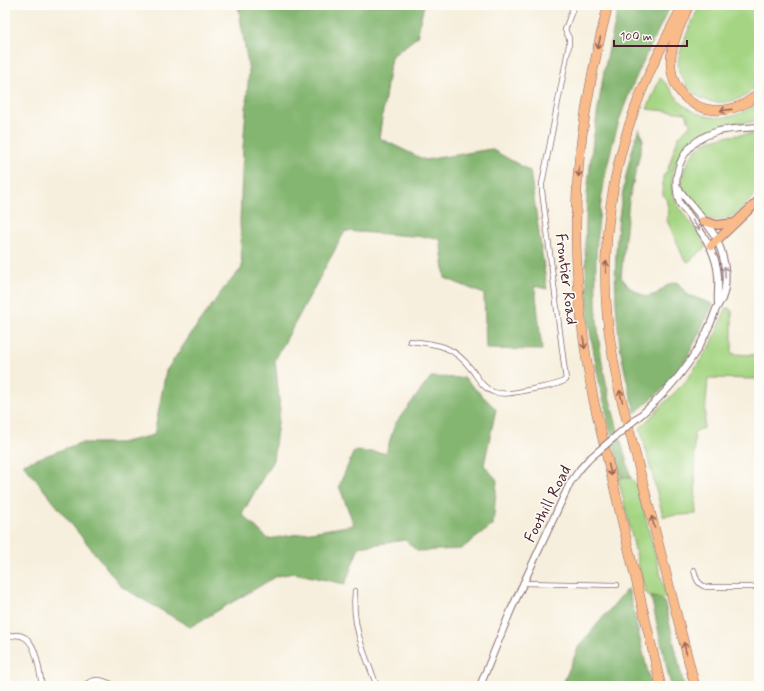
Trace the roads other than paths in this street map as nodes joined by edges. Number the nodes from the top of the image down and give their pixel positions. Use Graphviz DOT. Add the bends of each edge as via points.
graph roads {
  1 [pos="608,5"];
  2 [pos="683,5"];
  3 [pos="689,5"];
  4 [pos="572,6"];
  5 [pos="759,92"];
  6 [pos="759,127"];
  7 [pos="678,188"];
  8 [pos="759,200"];
  9 [pos="703,221"];
  10 [pos="735,223"];
  11 [pos="717,240"];
  12 [pos="711,246"];
  13 [pos="718,304"];
  14 [pos="410,341"];
  15 [pos="694,570"];
  16 [pos="524,583"];
  17 [pos="617,585"];
  18 [pos="759,587"];
  19 [pos="355,591"];
  20 [pos="5,638"];
  21 [pos="42,686"];
  22 [pos="84,686"];
  23 [pos="115,686"];
  24 [pos="377,686"];
  25 [pos="480,686"];
  26 [pos="661,686"];
  27 [pos="695,686"];
  1 -- 26 [label="highway, one-way" via="582,137 577,210 579,298 594,402"];
  27 -- 2 [label="highway, one-way" via="618,386 608,322 606,273 610,210 626,137 652,66"];
  5 -- 3 [label="highway, one-way" via="744,104 722,111 702,108 681,92 673,77 671,59"];
  4 -- 14 [label="street, Frontier Road" via="565,30 569,45 542,184 566,380 509,393 493,392 485,387 453,351 443,346"];
  6 -- 7 [label="street, Foothill Road" via="717,132 697,141 681,161 676,176"];
  7 -- 9 [label="street, Foothill Road"];
  7 -- 12 [label="street, Foothill Road, one-way" via="680,204"];
  8 -- 10 [label="highway"];
  9 -- 10 [label="highway" via="717,225"];
  9 -- 11 [label="street, Foothill Road"];
  10 -- 11 [label="highway"];
  11 -- 12 [label="highway"];
  13 -- 11 [label="street, Foothill Road, one-way" via="722,300 725,273"];
  12 -- 13 [label="street, Foothill Road" via="717,266"];
  13 -- 16 [label="street, Foothill Road, bridge" via="704,339 669,389 590,459 570,483"];
  15 -- 18 [label="street" via="697,581 706,587"];
  16 -- 17 [label="street"];
  16 -- 25 [label="street, Foothill Road"];
  19 -- 24 [label="street" via="354,609 358,634"];
  20 -- 21 [label="street" via="23,635 28,638 37,661"];
  22 -- 23 [label="street" via="93,680 101,679"];
}
